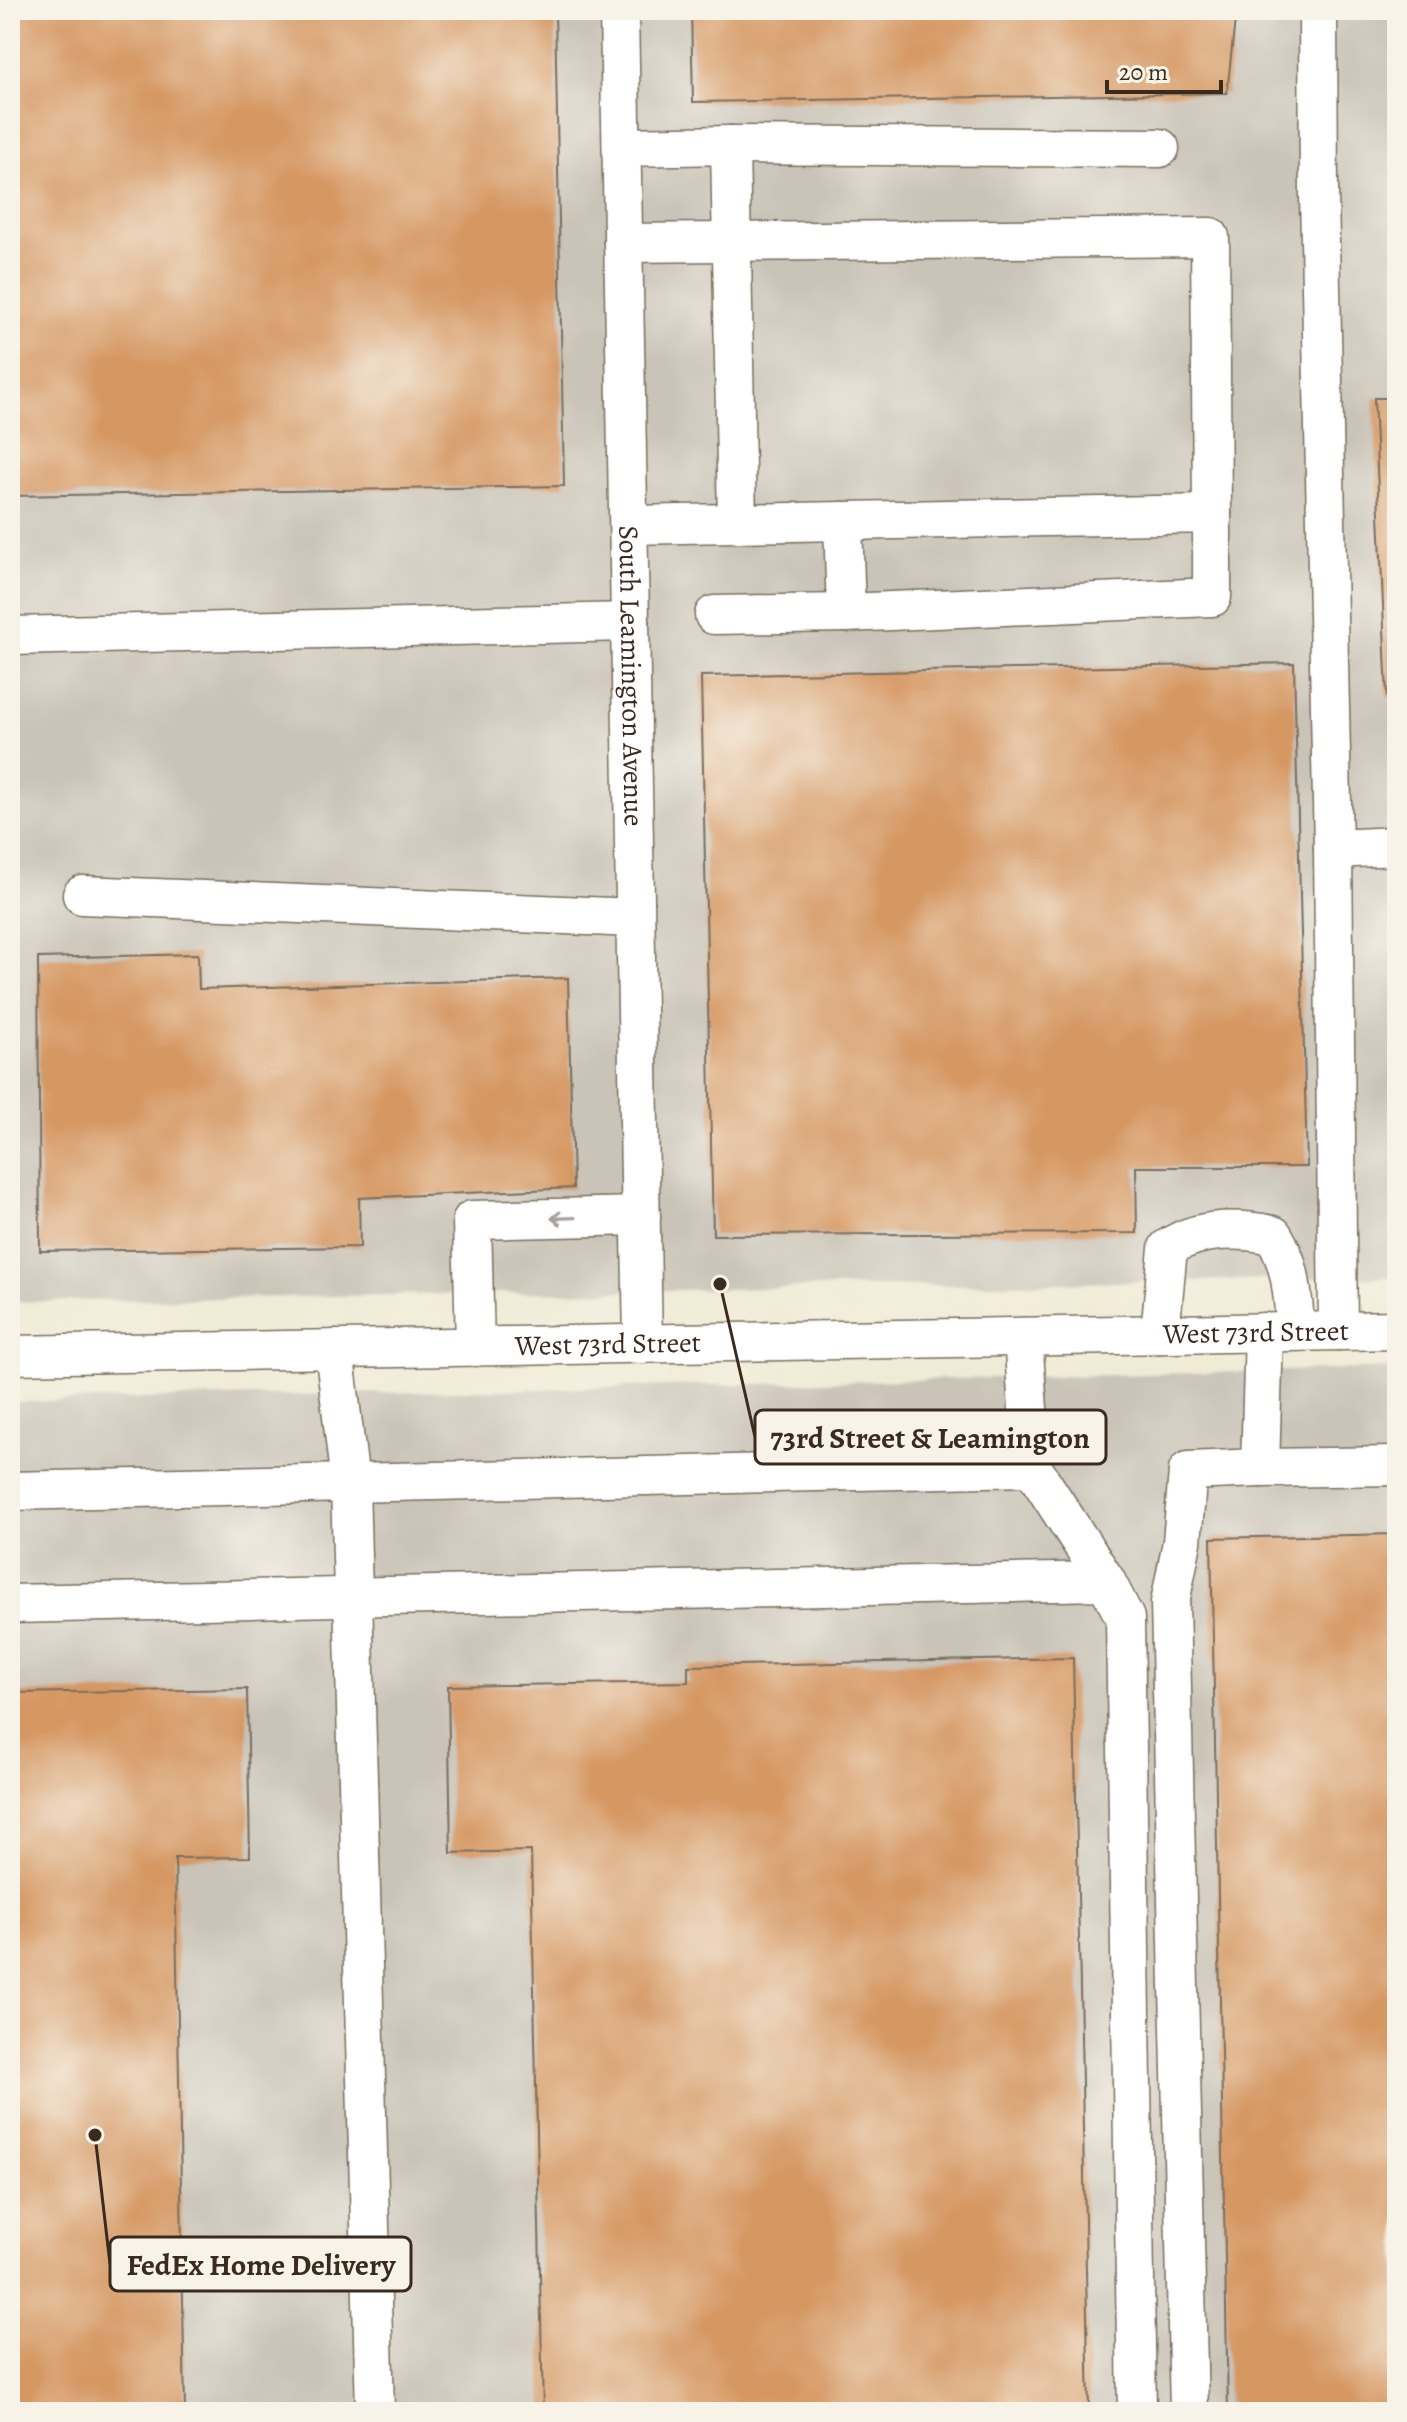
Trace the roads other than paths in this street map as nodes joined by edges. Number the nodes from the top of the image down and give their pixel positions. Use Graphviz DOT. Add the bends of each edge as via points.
graph roads {
  1 [pos="619,10"];
  2 [pos="1318,10"];
  3 [pos="730,145"];
  4 [pos="622,147"];
  5 [pos="1160,148"];
  6 [pos="732,241"];
  7 [pos="623,243"];
  8 [pos="1212,514"];
  9 [pos="843,521"];
  10 [pos="737,523"];
  11 [pos="629,525"];
  12 [pos="846,613"];
  13 [pos="714,615"];
  14 [pos="630,622"];
  15 [pos="10,636"];
  16 [pos="1397,846"];
  17 [pos="1333,849"];
  18 [pos="82,895"];
  19 [pos="635,918"];
  20 [pos="641,1216"];
  21 [pos="1397,1330"];
  22 [pos="1338,1331"];
  23 [pos="1280,1332"];
  24 [pos="1160,1334"];
  25 [pos="1023,1337"];
  26 [pos="643,1344"];
  27 [pos="475,1347"];
  28 [pos="334,1349"];
  29 [pos="10,1355"];
  30 [pos="1397,1466"];
  31 [pos="1032,1467"];
  32 [pos="1260,1468"];
  33 [pos="350,1483"];
  34 [pos="10,1491"];
  35 [pos="1106,1581"];
  36 [pos="353,1596"];
  37 [pos="10,1604"];
  38 [pos="375,2412"];
  39 [pos="1137,2412"];
  40 [pos="1189,2412"];
  1 -- 4 [label="street, South Leamington Avenue"];
  2 -- 17 [label="street"];
  3 -- 4 [label="street"];
  3 -- 5 [label="street"];
  3 -- 6 [label="street"];
  4 -- 7 [label="street, South Leamington Avenue"];
  6 -- 7 [label="street"];
  6 -- 8 [label="street" via="1210,237"];
  6 -- 10 [label="street"];
  7 -- 11 [label="street, South Leamington Avenue"];
  8 -- 9 [label="street"];
  8 -- 12 [label="street" via="1212,597"];
  9 -- 10 [label="street"];
  9 -- 12 [label="street"];
  10 -- 11 [label="street"];
  11 -- 14 [label="street, South Leamington Avenue"];
  12 -- 13 [label="street"];
  14 -- 15 [label="street"];
  14 -- 19 [label="street, South Leamington Avenue"];
  16 -- 17 [label="street"];
  17 -- 22 [label="street"];
  18 -- 19 [label="street"];
  19 -- 20 [label="street, South Leamington Avenue"];
  20 -- 26 [label="street, South Leamington Avenue"];
  20 -- 27 [label="street, one-way" via="472,1220"];
  21 -- 22 [label="street, West 73rd Street"];
  22 -- 23 [label="street, West 73rd Street"];
  23 -- 24 [label="street, West 73rd Street"];
  23 -- 24 [label="street" via="1290,1270 1273,1235 1245,1229 1181,1239 1168,1248"];
  23 -- 32 [label="street"];
  24 -- 25 [label="street, West 73rd Street"];
  25 -- 26 [label="street, West 73rd Street"];
  25 -- 31 [label="street"];
  26 -- 27 [label="street, West 73rd Street"];
  27 -- 28 [label="street, West 73rd Street"];
  28 -- 29 [label="street, West 73rd Street"];
  28 -- 33 [label="street"];
  30 -- 32 [label="street"];
  31 -- 33 [label="street"];
  31 -- 35 [label="street"];
  32 -- 40 [label="street" via="1188,1471 1170,1603"];
  33 -- 34 [label="street"];
  33 -- 36 [label="street"];
  35 -- 36 [label="street"];
  35 -- 39 [label="street" via="1125,1618"];
  36 -- 37 [label="street"];
  36 -- 38 [label="street"];
}
